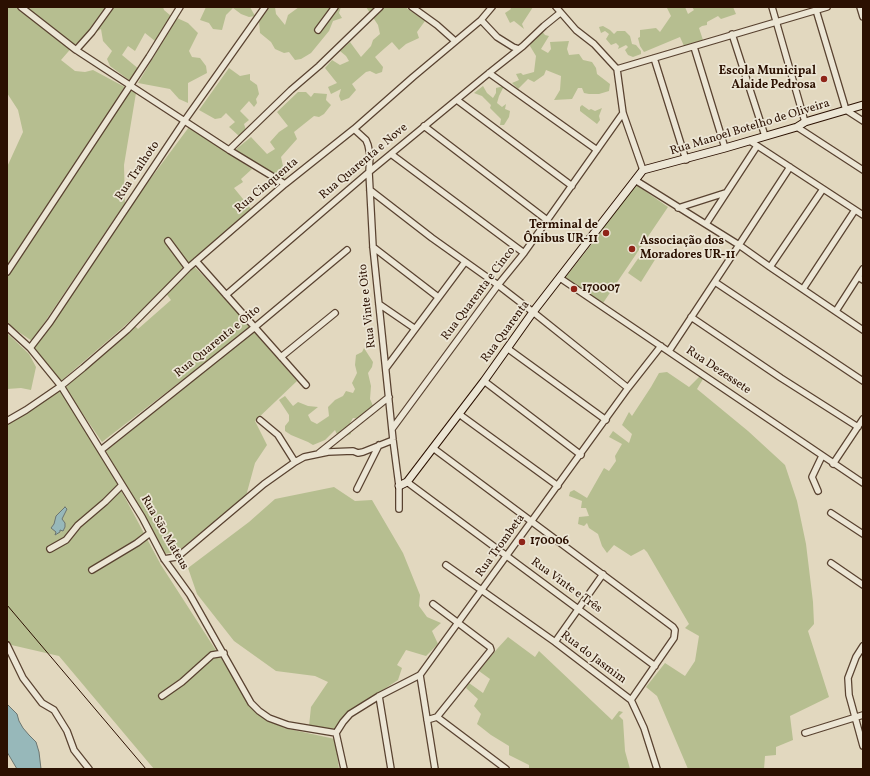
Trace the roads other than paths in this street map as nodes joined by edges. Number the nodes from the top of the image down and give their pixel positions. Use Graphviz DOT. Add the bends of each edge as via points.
graph roads {
  1 [pos="21,7"];
  2 [pos="110,7"];
  3 [pos="180,7"];
  4 [pos="264,7"];
  5 [pos="335,7"];
  6 [pos="380,7"];
  7 [pos="412,7"];
  8 [pos="492,7"];
  9 [pos="556,7"];
  10 [pos="772,7"];
  11 [pos="827,7"];
  12 [pos="860,7"];
  13 [pos="816,10"];
  14 [pos="560,13"];
  15 [pos="863,17"];
  16 [pos="481,20"];
  17 [pos="776,21"];
  18 [pos="318,30"];
  19 [pos="732,34"];
  20 [pos="456,41"];
  21 [pos="694,47"];
  22 [pos="519,49"];
  23 [pos="76,50"];
  24 [pos="654,58"];
  25 [pos="617,69"];
  26 [pos="488,73"];
  27 [pos="130,85"];
  28 [pos="457,100"];
  29 [pos="863,105"];
  30 [pos="846,110"];
  31 [pos="624,113"];
  32 [pos="185,120"];
  33 [pos="863,121"];
  34 [pos="805,122"];
  35 [pos="424,126"];
  36 [pos="797,127"];
  37 [pos="354,129"];
  38 [pos="765,136"];
  39 [pos="750,141"];
  40 [pos="757,146"];
  41 [pos="724,148"];
  42 [pos="229,150"];
  43 [pos="597,150"];
  44 [pos="392,154"];
  45 [pos="686,160"];
  46 [pos="790,167"];
  47 [pos="643,170"];
  48 [pos="863,170"];
  49 [pos="369,172"];
  50 [pos="635,180"];
  51 [pos="285,184"];
  52 [pos="572,186"];
  53 [pos="823,189"];
  54 [pos="370,190"];
  55 [pos="725,193"];
  56 [pos="678,208"];
  57 [pos="855,210"];
  58 [pos="863,215"];
  59 [pos="548,220"];
  60 [pos="706,224"];
  61 [pos="168,241"];
  62 [pos="739,245"];
  63 [pos="373,247"];
  64 [pos="347,250"];
  65 [pos="524,253"];
  66 [pos="196,261"];
  67 [pos="465,262"];
  68 [pos="770,267"];
  69 [pos="188,268"];
  70 [pos="863,269"];
  71 [pos="7,272"];
  72 [pos="560,278"];
  73 [pos="860,278"];
  74 [pos="715,282"];
  75 [pos="498,285"];
  76 [pos="803,288"];
  77 [pos="226,295"];
  78 [pos="438,297"];
  79 [pos="379,304"];
  80 [pos="836,311"];
  81 [pos="533,312"];
  82 [pos="335,313"];
  83 [pos="691,317"];
  84 [pos="255,327"];
  85 [pos="7,328"];
  86 [pos="414,328"];
  87 [pos="863,330"];
  88 [pos="661,346"];
  89 [pos="30,348"];
  90 [pos="507,348"];
  91 [pos="669,351"];
  92 [pos="282,357"];
  93 [pos="386,368"];
  94 [pos="484,381"];
  95 [pos="863,381"];
  96 [pos="306,385"];
  97 [pos="61,386"];
  98 [pos="628,388"];
  99 [pos="389,397"];
  100 [pos="459,414"];
  101 [pos="863,419"];
  102 [pos="260,420"];
  103 [pos="606,420"];
  104 [pos="7,421"];
  105 [pos="858,427"];
  106 [pos="392,429"];
  107 [pos="393,440"];
  108 [pos="379,444"];
  109 [pos="433,448"];
  110 [pos="101,450"];
  111 [pos="318,454"];
  112 [pos="581,455"];
  113 [pos="822,456"];
  114 [pos="295,462"];
  115 [pos="833,464"];
  116 [pos="407,482"];
  117 [pos="863,483"];
  118 [pos="122,485"];
  119 [pos="399,486"];
  120 [pos="558,486"];
  121 [pos="357,489"];
  122 [pos="818,491"];
  123 [pos="400,509"];
  124 [pos="831,513"];
  125 [pos="532,522"];
  126 [pos="150,533"];
  127 [pos="863,534"];
  128 [pos="50,549"];
  129 [pos="507,556"];
  130 [pos="164,559"];
  131 [pos="830,563"];
  132 [pos="446,564"];
  133 [pos="92,570"];
  134 [pos="603,574"];
  135 [pos="863,585"];
  136 [pos="482,590"];
  137 [pos="433,604"];
  138 [pos="578,609"];
  139 [pos="458,623"];
  140 [pos="555,642"];
  141 [pos="7,645"];
  142 [pos="863,646"];
  143 [pos="224,653"];
  144 [pos="863,655"];
  145 [pos="856,657"];
  146 [pos="655,666"];
  147 [pos="420,675"];
  148 [pos="162,696"];
  149 [pos="379,696"];
  150 [pos="631,700"];
  151 [pos="863,715"];
  152 [pos="437,717"];
  153 [pos="854,717"];
  154 [pos="428,720"];
  155 [pos="336,733"];
  156 [pos="805,733"];
  157 [pos="863,746"];
  158 [pos="89,769"];
  159 [pos="344,769"];
  160 [pos="391,769"];
  161 [pos="435,769"];
  162 [pos="506,769"];
  163 [pos="657,769"];
  1 -- 23 [label="street"];
  2 -- 23 [label="street"];
  3 -- 27 [label="street"];
  4 -- 32 [label="street, Rua Tralhoto"];
  5 -- 18 [label="street"];
  6 -- 42 [label="street"];
  7 -- 20 [label="street"];
  8 -- 16 [label="street, Rua Cinquenta"];
  9 -- 14 [label="street"];
  10 -- 17 [label="street"];
  11 -- 13 [label="street"];
  12 -- 15 [label="street"];
  13 -- 17 [label="street"];
  13 -- 30 [label="street"];
  14 -- 22 [label="street, Rua Quarenta e Nove"];
  14 -- 25 [label="street"];
  16 -- 20 [label="street, Rua Cinquenta"];
  16 -- 22 [label="street" via="497,37"];
  17 -- 19 [label="street"];
  17 -- 34 [label="street"];
  19 -- 21 [label="street"];
  19 -- 38 [label="street"];
  20 -- 37 [label="street, Rua Cinquenta"];
  21 -- 24 [label="street"];
  21 -- 41 [label="street"];
  22 -- 26 [label="street, Rua Quarenta e Nove"];
  23 -- 27 [label="street"];
  24 -- 25 [label="street"];
  24 -- 45 [label="street"];
  25 -- 31 [label="street"];
  26 -- 28 [label="street, Rua Quarenta e Nove"];
  26 -- 43 [label="street"];
  27 -- 32 [label="street"];
  27 -- 71 [label="street"];
  28 -- 35 [label="street, Rua Quarenta e Nove"];
  28 -- 52 [label="street"];
  29 -- 30 [label="street, Rua Manoel Botelho de Oliveira"];
  30 -- 33 [label="street"];
  30 -- 34 [label="street, Rua Manoel Botelho de Oliveira"];
  31 -- 43 [label="street, Rua Quarenta e Cinco"];
  31 -- 47 [label="street"];
  32 -- 42 [label="street"];
  32 -- 89 [label="street, Rua Tralhoto"];
  34 -- 36 [label="street, Rua Manoel Botelho de Oliveira"];
  35 -- 44 [label="street, Rua Quarenta e Nove"];
  35 -- 59 [label="street"];
  36 -- 38 [label="street, Rua Manoel Botelho de Oliveira"];
  36 -- 48 [label="street"];
  37 -- 49 [label="street, Rua Vinte e Oito" via="368,145"];
  37 -- 51 [label="street, Rua Cinquenta"];
  38 -- 39 [label="street, Rua Manoel Botelho de Oliveira"];
  39 -- 40 [label="street"];
  39 -- 41 [label="street, Rua Manoel Botelho de Oliveira"];
  40 -- 46 [label="street"];
  40 -- 55 [label="street"];
  41 -- 45 [label="street, Rua Manoel Botelho de Oliveira"];
  42 -- 51 [label="street"];
  43 -- 52 [label="street, Rua Quarenta e Cinco"];
  44 -- 49 [label="street, Rua Quarenta e Nove"];
  44 -- 65 [label="street"];
  45 -- 47 [label="street, Rua Manoel Botelho de Oliveira"];
  46 -- 53 [label="street"];
  46 -- 62 [label="street"];
  47 -- 50 [label="street, Rua Quarenta"];
  49 -- 54 [label="street, Rua Vinte e Oito"];
  49 -- 77 [label="street, Rua Quarenta e Nove"];
  50 -- 56 [label="street"];
  50 -- 72 [label="street, Rua Quarenta"];
  51 -- 66 [label="street, Rua Cinquenta"];
  52 -- 59 [label="street, Rua Quarenta e Cinco"];
  53 -- 57 [label="street"];
  53 -- 68 [label="street"];
  54 -- 63 [label="street, Rua Vinte e Oito"];
  54 -- 67 [label="street"];
  55 -- 56 [label="street"];
  55 -- 60 [label="street"];
  56 -- 60 [label="street"];
  57 -- 58 [label="street"];
  57 -- 76 [label="street"];
  59 -- 65 [label="street, Rua Quarenta e Cinco"];
  60 -- 62 [label="street"];
  61 -- 69 [label="street"];
  62 -- 68 [label="street"];
  62 -- 74 [label="street"];
  63 -- 78 [label="street"];
  63 -- 79 [label="street, Rua Vinte e Oito"];
  64 -- 84 [label="street, Rua Quarenta e Oito"];
  65 -- 75 [label="street, Rua Quarenta e Cinco"];
  66 -- 69 [label="street, Rua Cinquenta"];
  66 -- 77 [label="street"];
  67 -- 75 [label="street"];
  67 -- 78 [label="street"];
  68 -- 76 [label="street"];
  69 -- 97 [label="street, Rua Cinquenta" via="127,330"];
  70 -- 73 [label="street"];
  72 -- 81 [label="street, Rua Quarenta"];
  72 -- 88 [label="street, Rua Dezessete"];
  73 -- 80 [label="street"];
  74 -- 83 [label="street"];
  74 -- 95 [label="street"];
  75 -- 81 [label="street"];
  75 -- 106 [label="street, Rua Quarenta e Cinco"];
  76 -- 80 [label="street"];
  77 -- 84 [label="street"];
  78 -- 86 [label="street"];
  79 -- 86 [label="street"];
  79 -- 93 [label="street, Rua Vinte e Oito"];
  80 -- 87 [label="street"];
  81 -- 90 [label="street, Rua Quarenta"];
  81 -- 98 [label="street"];
  82 -- 92 [label="street"];
  83 -- 91 [label="street"];
  83 -- 105 [label="street"];
  84 -- 92 [label="street"];
  84 -- 110 [label="street, Rua Quarenta e Oito"];
  85 -- 89 [label="street, Rua São Mateus"];
  86 -- 93 [label="street"];
  88 -- 91 [label="street, Rua Dezessete"];
  88 -- 98 [label="street, Rua Trombeta"];
  89 -- 97 [label="street, Rua São Mateus"];
  90 -- 94 [label="street, Rua Quarenta"];
  90 -- 103 [label="street"];
  91 -- 113 [label="street, Rua Dezessete"];
  92 -- 96 [label="street"];
  93 -- 99 [label="street, Rua Vinte e Oito"];
  94 -- 100 [label="street, Rua Quarenta"];
  94 -- 112 [label="street"];
  97 -- 104 [label="street, Rua Cinquenta"];
  97 -- 110 [label="street, Rua São Mateus"];
  98 -- 103 [label="street, Rua Trombeta"];
  99 -- 106 [label="street, Rua Vinte e Oito"];
  99 -- 111 [label="street"];
  100 -- 109 [label="street, Rua Quarenta"];
  100 -- 120 [label="street"];
  101 -- 105 [label="street"];
  102 -- 114 [label="street" via="278,435"];
  103 -- 112 [label="street, Rua Trombeta"];
  105 -- 115 [label="street"];
  106 -- 107 [label="street, Rua Vinte e Oito"];
  107 -- 108 [label="street"];
  107 -- 119 [label="street, Rua Vinte e Oito"];
  108 -- 111 [label="street" via="360,453 353,450"];
  108 -- 121 [label="street"];
  109 -- 116 [label="street, Rua Quarenta"];
  109 -- 125 [label="street"];
  110 -- 118 [label="street, Rua São Mateus"];
  111 -- 114 [label="street"];
  112 -- 120 [label="street, Rua Trombeta"];
  113 -- 115 [label="street, Rua Dezessete"];
  113 -- 122 [label="street" via="812,477"];
  114 -- 130 [label="street" via="264,484 181,554"];
  115 -- 117 [label="street, Rua Dezessete"];
  116 -- 119 [label="street, Rua Quarenta"];
  116 -- 129 [label="street, Rua Vinte e Três"];
  118 -- 126 [label="street, Rua São Mateus"];
  118 -- 128 [label="street" via="78,525 66,540"];
  119 -- 123 [label="street"];
  120 -- 125 [label="street, Rua Trombeta"];
  124 -- 127 [label="street"];
  125 -- 129 [label="street, Rua Trombeta"];
  125 -- 134 [label="street"];
  126 -- 130 [label="street, Rua São Mateus"];
  126 -- 133 [label="street" via="132,547"];
  129 -- 136 [label="street, Rua Trombeta"];
  129 -- 138 [label="street, Rua Vinte e Três"];
  130 -- 143 [label="street, Rua São Mateus" via="190,596"];
  131 -- 135 [label="street"];
  132 -- 136 [label="street, Rua do Jasmim"];
  134 -- 138 [label="street"];
  134 -- 146 [label="street" via="669,622 675,630 674,638"];
  136 -- 139 [label="street, Rua Trombeta"];
  136 -- 140 [label="street, Rua do Jasmim"];
  137 -- 139 [label="street"];
  138 -- 140 [label="street"];
  138 -- 146 [label="street, Rua Vinte e Três"];
  139 -- 147 [label="street, Rua Trombeta"];
  139 -- 152 [label="street" via="491,650"];
  140 -- 150 [label="street, Rua do Jasmim"];
  141 -- 158 [label="street" via="23,678 42,703 54,710 67,731 74,750"];
  142 -- 145 [label="street"];
  143 -- 148 [label="street" via="212,655"];
  143 -- 155 [label="street, Rua São Mateus" via="259,711 288,725"];
  144 -- 145 [label="street"];
  145 -- 153 [label="street" via="848,678"];
  146 -- 150 [label="street"];
  147 -- 149 [label="street, Rua Trombeta"];
  147 -- 154 [label="street"];
  149 -- 155 [label="street, Rua Trombeta" via="347,717"];
  149 -- 160 [label="street"];
  150 -- 163 [label="street, Rua do Jasmim" via="644,728"];
  151 -- 153 [label="street"];
  152 -- 154 [label="street"];
  152 -- 162 [label="street"];
  153 -- 156 [label="street"];
  153 -- 157 [label="street"];
  154 -- 161 [label="street"];
  155 -- 159 [label="street"];
}
